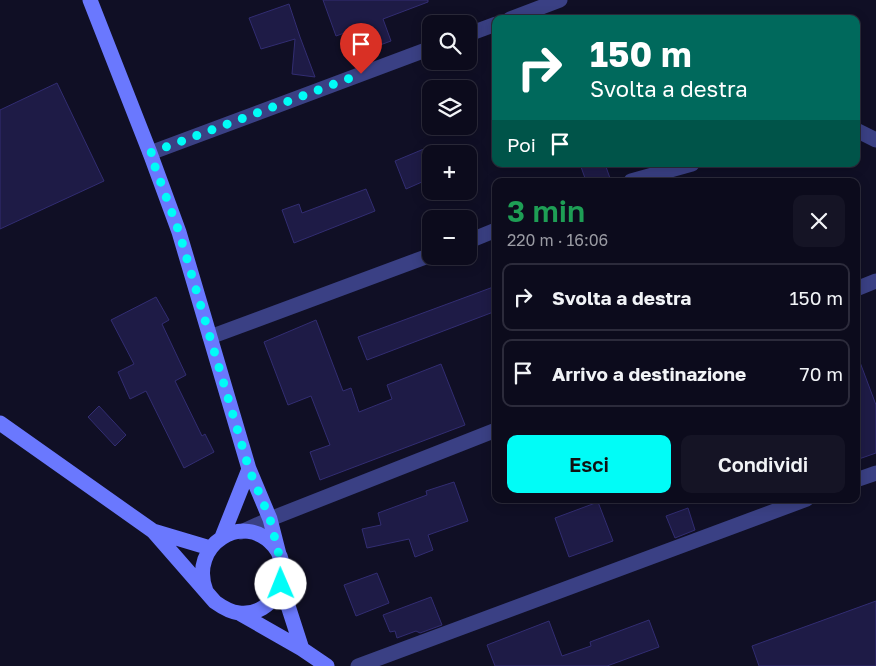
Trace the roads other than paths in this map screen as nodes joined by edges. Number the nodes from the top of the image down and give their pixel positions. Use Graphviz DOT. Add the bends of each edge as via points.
graph roads {
  1 [pos="90,0"];
  2 [pos="560,0"];
  3 [pos="521,15"];
  4 [pos="492,25"];
  5 [pos="477,31"];
  6 [pos="422,51"];
  7 [pos="860,132"];
  8 [pos="876,140"];
  9 [pos="150,153"];
  10 [pos="681,167"];
  11 [pos="642,178"];
  12 [pos="492,231"];
  13 [pos="477,237"];
  14 [pos="422,257"];
  15 [pos="876,281"];
  16 [pos="860,287"];
  17 [pos="210,337"];
  18 [pos="0,423"];
  19 [pos="492,432"];
  20 [pos="249,469"];
  21 [pos="876,473"];
  22 [pos="860,479"];
  23 [pos="796,503"];
  24 [pos="270,519"];
  25 [pos="152,531"];
  26 [pos="242,532"];
  27 [pos="216,542"];
  28 [pos="280,558"];
  29 [pos="281,584"];
  30 [pos="206,591"];
  31 [pos="239,613"];
  32 [pos="302,649"];
  33 [pos="327,666"];
  34 [pos="358,666"];
  1 -- 9 [label="main road"];
  2 -- 3 [label="street"];
  4 -- 5 [label="street"];
  6 -- 9 [label="street"];
  7 -- 8 [label="street"];
  9 -- 17 [label="main road" via="179,232"];
  10 -- 11 [label="street"];
  12 -- 13 [label="street"];
  14 -- 17 [label="street"];
  15 -- 16 [label="street"];
  17 -- 20 [label="main road"];
  18 -- 25 [label="main road"];
  19 -- 24 [label="street"];
  20 -- 24 [label="main road"];
  20 -- 27 [label="main road"];
  21 -- 22 [label="street"];
  23 -- 34 [label="street"];
  24 -- 26 [label="street"];
  24 -- 28 [label="main road"];
  25 -- 27 [label="main road"];
  25 -- 30 [label="main road"];
  26 -- 27 [label="main road"];
  26 -- 28 [label="main road" via="263,538"];
  27 -- 30 [label="main road" via="203,561"];
  28 -- 29 [label="main road"];
  29 -- 31 [label="main road" via="275,597 265,606 253,612"];
  29 -- 32 [label="main road"];
  30 -- 31 [label="main road" via="214,602"];
  31 -- 32 [label="main road"];
  32 -- 33 [label="main road"];
}
